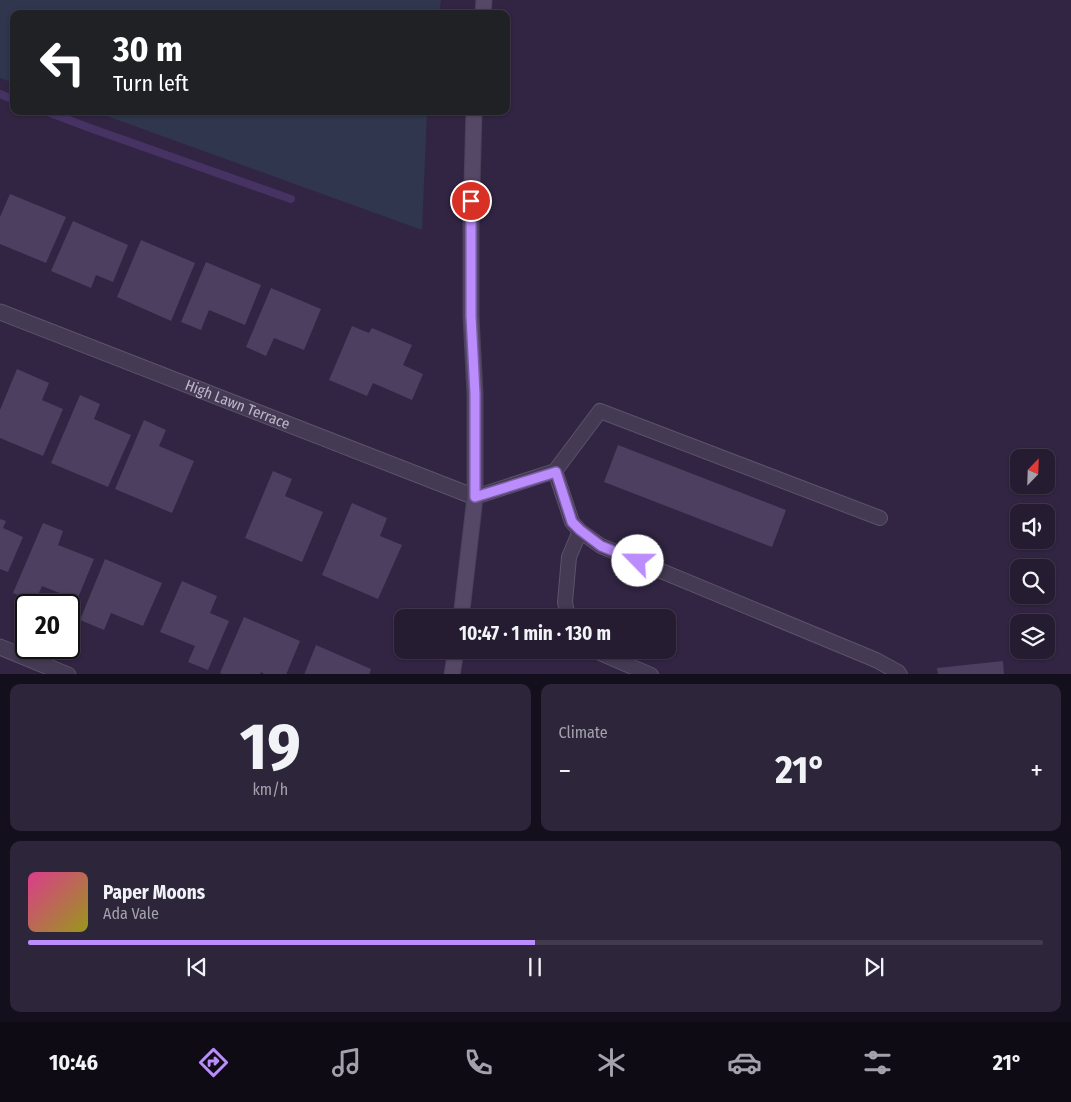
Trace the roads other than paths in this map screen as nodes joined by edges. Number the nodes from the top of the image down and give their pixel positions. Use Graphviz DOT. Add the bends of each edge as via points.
graph roads {
  1 [pos="474,115"];
  2 [pos="0,312"];
  3 [pos="556,472"];
  4 [pos="475,497"];
  5 [pos="880,518"];
  6 [pos="580,530"];
  7 [pos="462,609"];
  8 [pos="567,609"];
  9 [pos="0,647"];
  10 [pos="454,659"];
  11 [pos="614,659"];
  12 [pos="68,674"];
  13 [pos="452,674"];
  14 [pos="650,674"];
  15 [pos="900,674"];
  1 -- 4 [label="main road" via="471,316"];
  2 -- 4 [label="street, High Lawn Terrace"];
  3 -- 4 [label="lane"];
  3 -- 5 [label="lane" via="600,412"];
  3 -- 6 [label="lane" via="572,522"];
  4 -- 7 [label="main road"];
  6 -- 8 [label="lane" via="569,557"];
  6 -- 15 [label="lane" via="601,546 876,660"];
  9 -- 12 [label="street"];
  10 -- 13 [label="main road"];
  11 -- 14 [label="lane"];
}
